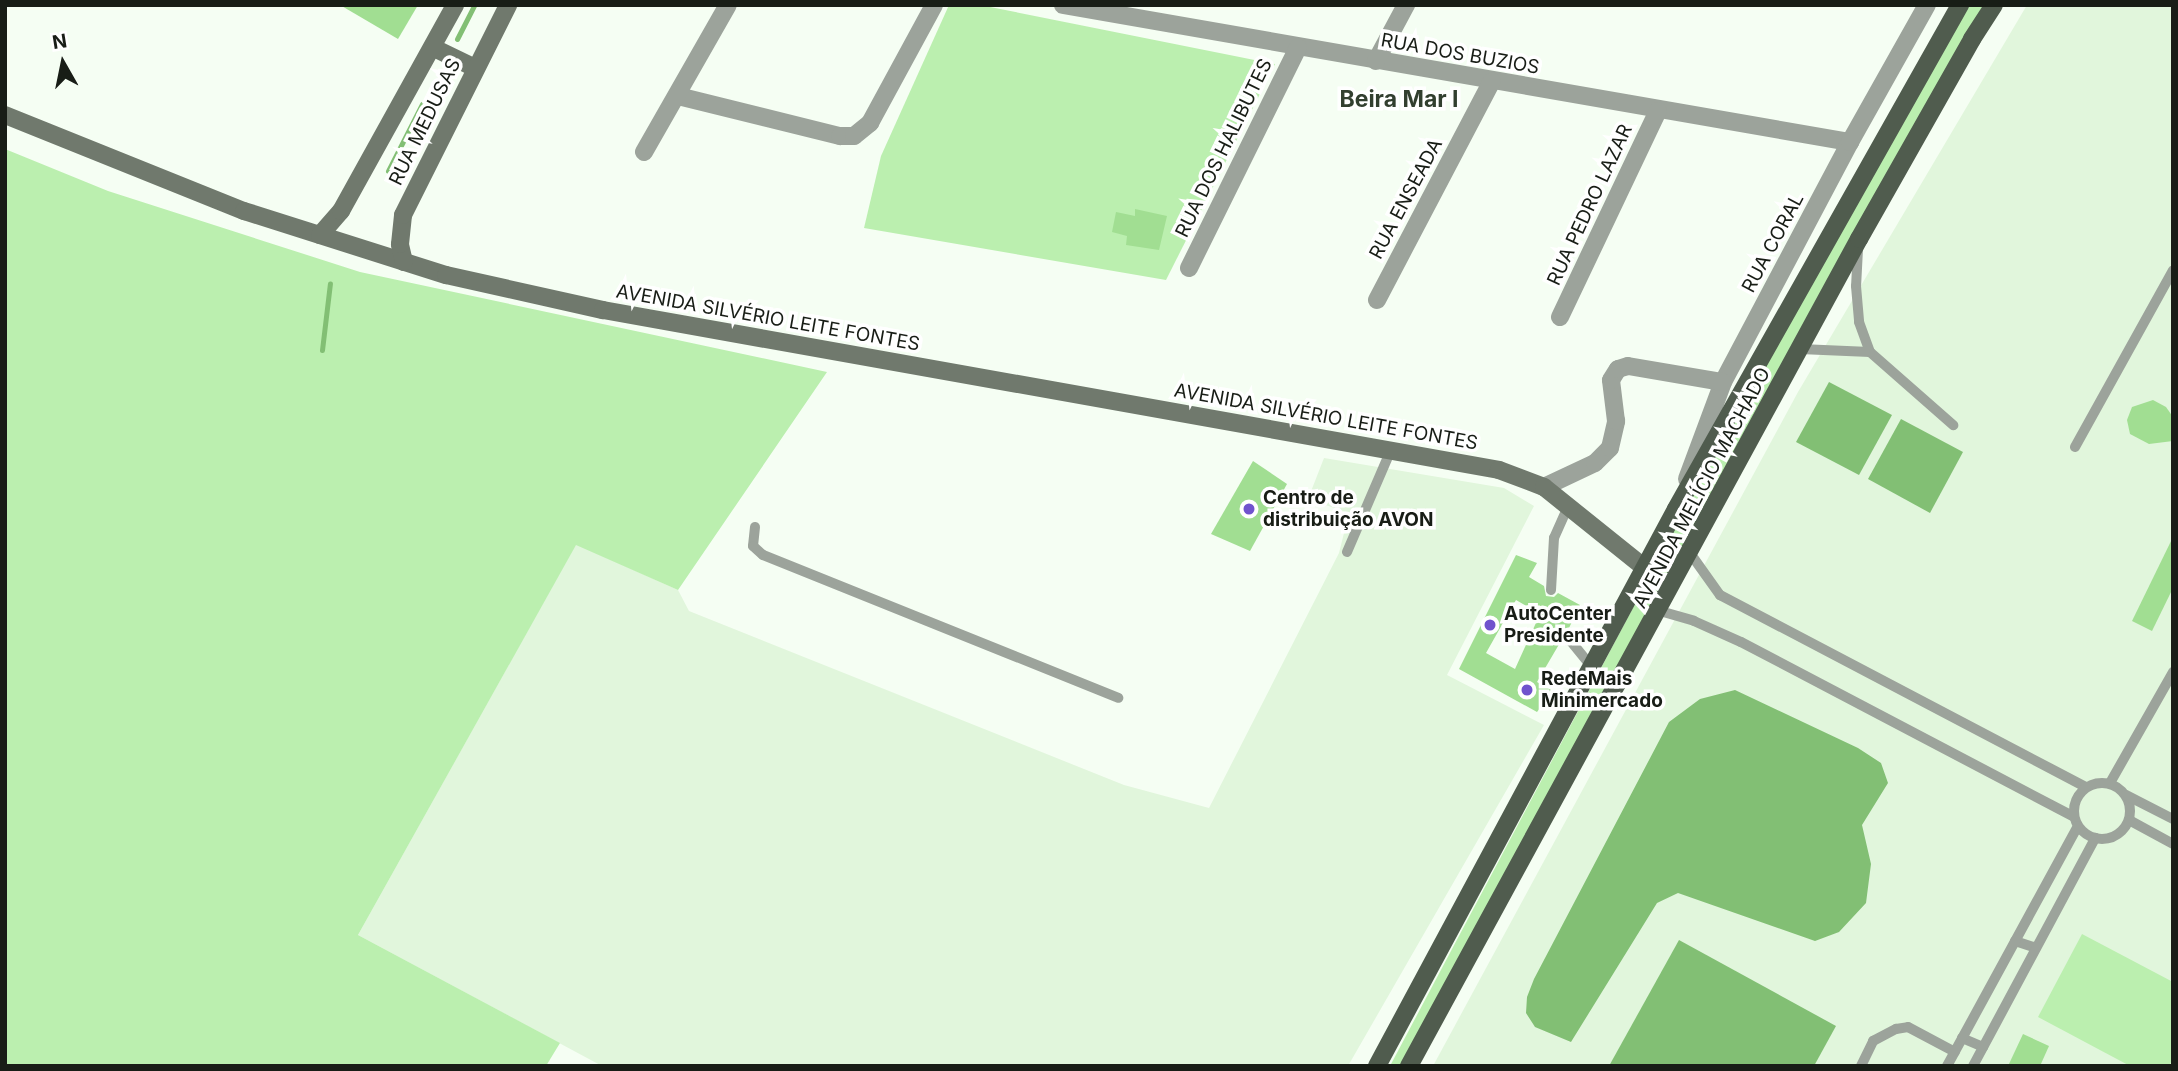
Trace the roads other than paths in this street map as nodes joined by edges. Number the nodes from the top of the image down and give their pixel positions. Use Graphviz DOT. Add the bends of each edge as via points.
graph roads {
  1 [pos="455,5"];
  2 [pos="508,5"];
  3 [pos="728,5"];
  4 [pos="934,5"];
  5 [pos="1063,5"];
  6 [pos="1406,5"];
  7 [pos="1927,5"];
  8 [pos="1959,5"];
  9 [pos="1994,5"];
  10 [pos="1298,47"];
  11 [pos="434,48"];
  12 [pos="1376,61"];
  13 [pos="475,68"];
  14 [pos="1492,81"];
  15 [pos="678,96"];
  16 [pos="1658,111"];
  17 [pos="5,115"];
  18 [pos="1850,142"];
  19 [pos="644,152"];
  20 [pos="320,235"];
  21 [pos="1859,239"];
  22 [pos="404,262"];
  23 [pos="1189,268"];
  24 [pos="2173,270"];
  25 [pos="1377,300"];
  26 [pos="1560,317"];
  27 [pos="1800,349"];
  28 [pos="1870,352"];
  29 [pos="1723,382"];
  30 [pos="1953,425"];
  31 [pos="2075,447"];
  32 [pos="1392,449"];
  33 [pos="1544,487"];
  34 [pos="1568,507"];
  35 [pos="1676,509"];
  36 [pos="755,527"];
  37 [pos="1347,552"];
  38 [pos="1690,553"];
  39 [pos="1646,569"];
  40 [pos="1551,590"];
  41 [pos="1660,611"];
  42 [pos="1565,634"];
  43 [pos="1591,666"];
  44 [pos="2173,672"];
  45 [pos="1118,698"];
  46 [pos="2110,783"];
  47 [pos="2086,787"];
  48 [pos="2126,795"];
  49 [pos="2173,819"];
  50 [pos="2129,820"];
  51 [pos="2076,821"];
  52 [pos="2095,838"];
  53 [pos="2173,844"];
  54 [pos="2015,941"];
  55 [pos="2036,948"];
  56 [pos="1962,1038"];
  57 [pos="1983,1047"];
  58 [pos="1955,1052"];
  59 [pos="1377,1066"];
  60 [pos="1409,1066"];
  61 [pos="1861,1066"];
  62 [pos="1947,1066"];
  63 [pos="1973,1066"];
  1 -- 11 [label="main road"];
  2 -- 13 [label="main road, RUA MEDUSAS"];
  3 -- 15 [label="street"];
  4 -- 15 [label="street" via="870,123 854,136"];
  5 -- 10 [label="street, RUA DOS BUZIOS"];
  6 -- 12 [label="street"];
  7 -- 18 [label="street, RUA CORAL"];
  8 -- 35 [label="main road, AVENIDA MELÍCIO MACHADO"];
  9 -- 21 [label="main road, AVENIDA MELÍCIO MACHADO"];
  10 -- 12 [label="street, RUA DOS BUZIOS"];
  10 -- 23 [label="street, RUA DOS HALIBUTES"];
  11 -- 13 [label="main road"];
  11 -- 20 [label="main road" via="341,211"];
  12 -- 14 [label="street, RUA DOS BUZIOS"];
  13 -- 22 [label="main road, RUA MEDUSAS" via="403,215 400,244"];
  14 -- 16 [label="street, RUA DOS BUZIOS"];
  14 -- 25 [label="street, RUA ENSEADA"];
  15 -- 19 [label="street"];
  16 -- 18 [label="street, RUA DOS BUZIOS"];
  16 -- 26 [label="street, RUA PEDRO LAZAR"];
  17 -- 20 [label="main road, AVENIDA SILVÉRIO LEITE FONTES" via="244,211"];
  18 -- 29 [label="street, RUA CORAL"];
  20 -- 22 [label="main road, AVENIDA SILVÉRIO LEITE FONTES"];
  21 -- 27 [label="main road, AVENIDA MELÍCIO MACHADO"];
  21 -- 28 [label="lane" via="1859,322"];
  22 -- 32 [label="main road, AVENIDA SILVÉRIO LEITE FONTES" via="603,310"];
  24 -- 31 [label="lane"];
  27 -- 28 [label="lane"];
  27 -- 38 [label="main road, AVENIDA MELÍCIO MACHADO"];
  28 -- 30 [label="lane"];
  29 -- 33 [label="street" via="1628,366 1618,369 1611,380 1616,421 1610,448 1595,463"];
  29 -- 35 [label="street, RUA CORAL"];
  32 -- 33 [label="main road, AVENIDA SILVÉRIO LEITE FONTES" via="1499,470"];
  32 -- 37 [label="lane"];
  33 -- 34 [label="main road, AVENIDA SILVÉRIO LEITE FONTES"];
  34 -- 39 [label="main road, AVENIDA SILVÉRIO LEITE FONTES"];
  34 -- 40 [label="lane" via="1554,538"];
  35 -- 39 [label="main road, AVENIDA MELÍCIO MACHADO"];
  36 -- 45 [label="lane" via="753,545 763,555"];
  38 -- 41 [label="main road, AVENIDA MELÍCIO MACHADO"];
  38 -- 47 [label="lane" via="1720,595"];
  39 -- 43 [label="main road, AVENIDA MELÍCIO MACHADO"];
  41 -- 51 [label="lane" via="1741,642"];
  41 -- 60 [label="main road, AVENIDA MELÍCIO MACHADO"];
  42 -- 43 [label="lane"];
  43 -- 59 [label="main road, AVENIDA MELÍCIO MACHADO"];
  44 -- 46 [label="lane"];
  46 -- 47 [label="lane"];
  46 -- 48 [label="lane"];
  47 -- 51 [label="lane" via="2078,795"];
  48 -- 49 [label="lane"];
  48 -- 50 [label="lane"];
  50 -- 52 [label="lane" via="2115,836"];
  50 -- 53 [label="lane"];
  51 -- 52 [label="lane"];
  51 -- 54 [label="lane"];
  52 -- 55 [label="lane"];
  54 -- 55 [label="lane"];
  54 -- 56 [label="lane"];
  55 -- 57 [label="lane"];
  56 -- 57 [label="lane"];
  56 -- 58 [label="lane"];
  57 -- 63 [label="lane"];
  58 -- 61 [label="lane" via="1909,1027 1873,1041"];
  58 -- 62 [label="lane"];
}
